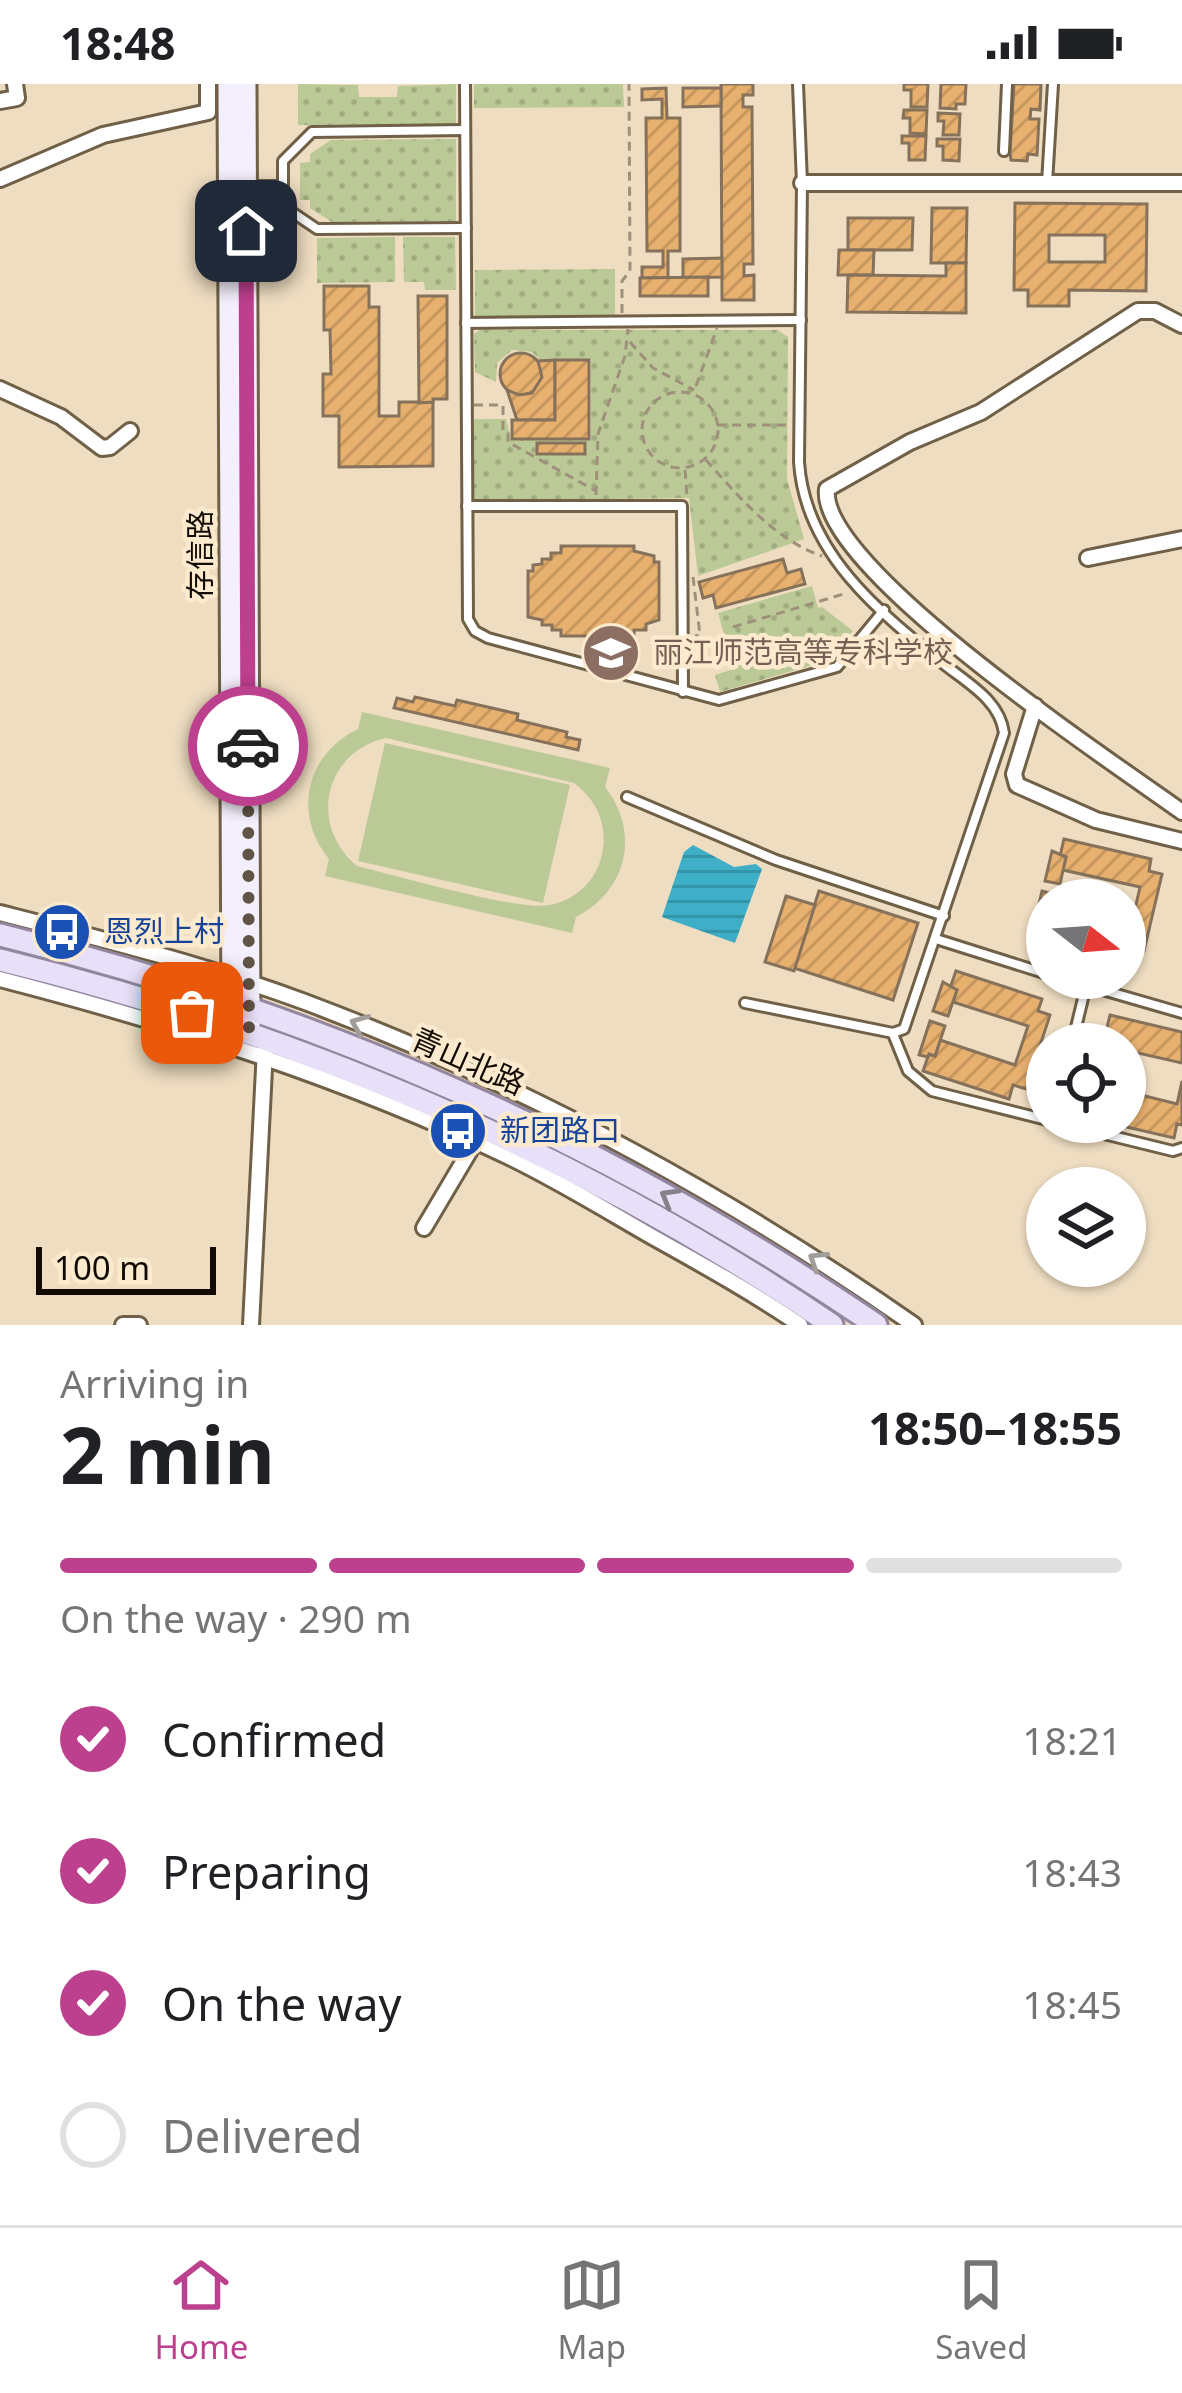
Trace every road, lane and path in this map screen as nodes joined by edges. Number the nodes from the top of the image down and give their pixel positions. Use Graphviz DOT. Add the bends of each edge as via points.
graph roads {
  1 [pos="15,84"];
  2 [pos="208,84"];
  3 [pos="229,84"];
  4 [pos="245,84"];
  5 [pos="465,84"];
  6 [pos="629,84"];
  7 [pos="799,84"];
  8 [pos="1007,84"];
  9 [pos="1053,84"];
  10 [pos="0,100"];
  11 [pos="465,130"];
  12 [pos="1004,151"];
  13 [pos="0,178"];
  14 [pos="802,183"];
  15 [pos="1047,183"];
  16 [pos="1182,183"];
  17 [pos="246,186"];
  18 [pos="283,186"];
  19 [pos="466,228"];
  20 [pos="801,320"];
  21 [pos="625,321"];
  22 [pos="720,321"];
  23 [pos="466,322"];
  24 [pos="1182,325"];
  25 [pos="627,339"];
  26 [pos="0,389"];
  27 [pos="693,392"];
  28 [pos="466,405"];
  29 [pos="717,425"];
  30 [pos="799,425"];
  31 [pos="130,431"];
  32 [pos="704,459"];
  33 [pos="596,491"];
  34 [pos="467,506"];
  35 [pos="596,506"];
  36 [pos="1182,539"];
  37 [pos="1088,559"];
  38 [pos="833,560"];
  39 [pos="859,586"];
  40 [pos="884,610"];
  41 [pos="734,627"];
  42 [pos="683,692"];
  43 [pos="1035,706"];
  44 [pos="627,797"];
  45 [pos="1182,812"];
  46 [pos="1182,841"];
  47 [pos="0,913"];
  48 [pos="944,916"];
  49 [pos="0,934"];
  50 [pos="936,939"];
  51 [pos="0,960"];
  52 [pos="1026,967"];
  53 [pos="0,979"];
  54 [pos="241,992"];
  55 [pos="1132,999"];
  56 [pos="745,1003"];
  57 [pos="1182,1013"];
  58 [pos="893,1034"];
  59 [pos="253,1038"];
  60 [pos="1026,1115"];
  61 [pos="479,1135"];
  62 [pos="1140,1143"];
  63 [pos="1182,1148"];
  64 [pos="424,1228"];
  65 [pos="796,1319"];
  66 [pos="123,1324"];
  67 [pos="139,1325"];
  68 [pos="251,1325"];
  69 [pos="832,1325"];
  70 [pos="876,1325"];
  71 [pos="914,1325"];
  1 -- 10 [label="street" via="17,98"];
  2 -- 13 [label="street" via="208,112 103,135"];
  3 -- 54 [label="street, 存信路"];
  4 -- 17 [label="street, 存信路"];
  5 -- 11 [label="lane"];
  6 -- 21 [label="path"];
  7 -- 14 [label="lane"];
  8 -- 12 [label="lane"];
  9 -- 15 [label="lane"];
  11 -- 18 [label="lane" via="312,132 283,161"];
  11 -- 19 [label="lane"];
  14 -- 15 [label="street"];
  14 -- 20 [label="lane"];
  15 -- 16 [label="street"];
  17 -- 18 [label="lane"];
  17 -- 54 [label="street, 存信路"];
  18 -- 19 [label="lane" via="283,206 317,230"];
  19 -- 23 [label="lane"];
  20 -- 22 [label="lane"];
  20 -- 30 [label="lane"];
  21 -- 22 [label="lane"];
  21 -- 23 [label="lane"];
  21 -- 25 [label="path"];
  22 -- 27 [label="path"];
  23 -- 28 [label="lane"];
  24 -- 43 [label="street" via="1138,311 981,412 827,489 841,531 869,568"];
  25 -- 27 [label="path" via="653,368"];
  25 -- 33 [label="path" via="598,434"];
  26 -- 31 [label="street" via="61,417 102,448"];
  27 -- 29 [label="path"];
  27 -- 32 [label="path" via="658,400 643,436 669,467"];
  28 -- 33 [label="path" via="503,405 508,442"];
  28 -- 34 [label="lane"];
  29 -- 30 [label="path"];
  29 -- 32 [label="path"];
  30 -- 38 [label="lane" via="806,507"];
  32 -- 38 [label="path" via="782,534"];
  33 -- 35 [label="path"];
  34 -- 35 [label="lane"];
  34 -- 42 [label="lane" via="468,620 475,631"];
  35 -- 42 [label="lane" via="682,506"];
  36 -- 37 [label="street"];
  38 -- 39 [label="lane"];
  39 -- 40 [label="lane"];
  39 -- 41 [label="path"];
  40 -- 42 [label="lane" via="837,667 726,699"];
  40 -- 48 [label="lane" via="991,702 1004,725"];
  43 -- 45 [label="street"];
  43 -- 46 [label="street" via="1017,785 1096,820"];
  44 -- 48 [label="lane" via="776,860"];
  47 -- 54 [label="street"];
  48 -- 50 [label="lane"];
  49 -- 54 [label="main road, 青山北路"];
  50 -- 52 [label="lane"];
  50 -- 58 [label="lane" via="907,1025"];
  51 -- 59 [label="main road, 青山北路"];
  53 -- 59 [label="street"];
  54 -- 59 [label="street, 存信路"];
  70 -- 54 [label="main road, 青山北路, one-way" via="560,1138"];
  71 -- 54 [label="street, one-way" via="781,1237 537,1100 342,1017"];
  55 -- 57 [label="lane"];
  56 -- 58 [label="lane"];
  58 -- 60 [label="lane" via="908,1071 932,1091"];
  59 -- 61 [label="main road, 青山北路" via="370,1077"];
  59 -- 68 [label="street"];
  61 -- 64 [label="street"];
  61 -- 65 [label="main road, 青山北路" via="648,1212"];
  62 -- 63 [label="lane"];
  65 -- 69 [label="main road, 青山北路"];
  66 -- 67 [label="street"];
}
